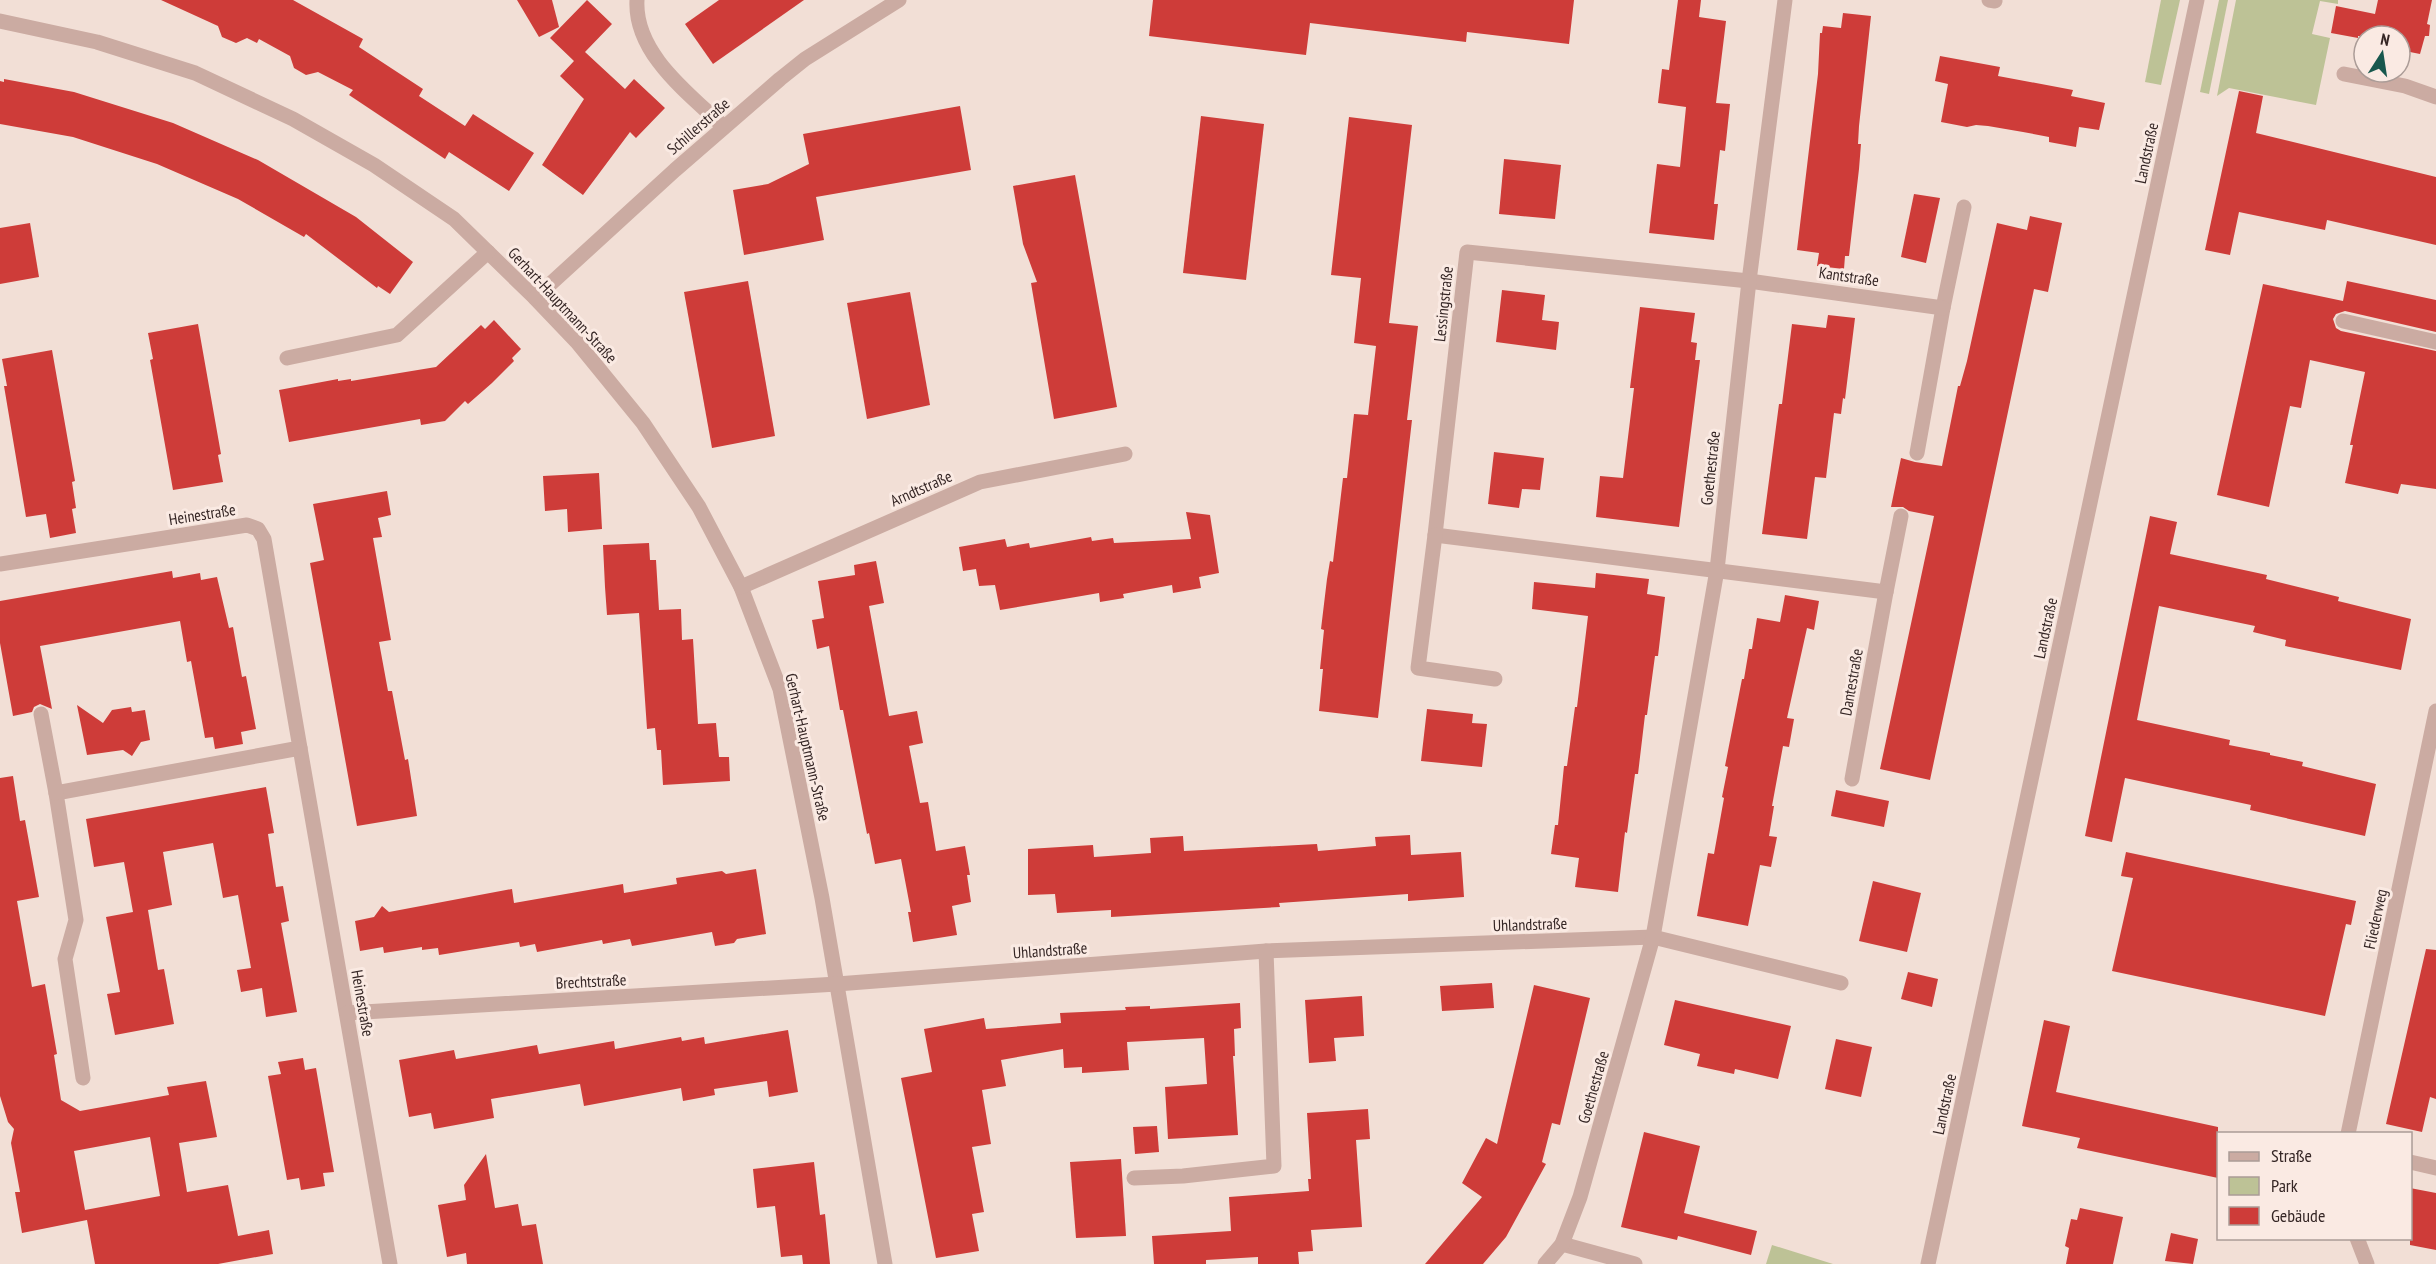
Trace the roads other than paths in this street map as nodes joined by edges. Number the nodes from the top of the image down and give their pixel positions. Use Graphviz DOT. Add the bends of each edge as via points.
graph roads {
  1 [pos="637,0"];
  2 [pos="899,0"];
  3 [pos="1785,0"];
  4 [pos="2197,0"];
  5 [pos="0,21"];
  6 [pos="2344,74"];
  7 [pos="2436,97"];
  8 [pos="723,126"];
  9 [pos="1964,207"];
  10 [pos="488,252"];
  11 [pos="1749,281"];
  12 [pos="536,298"];
  13 [pos="1943,308"];
  14 [pos="2343,321"];
  15 [pos="2436,342"];
  16 [pos="287,358"];
  17 [pos="1917,453"];
  18 [pos="1125,454"];
  19 [pos="1901,516"];
  20 [pos="1435,536"];
  21 [pos="0,564"];
  22 [pos="1717,570"];
  23 [pos="741,587"];
  24 [pos="1886,592"];
  25 [pos="1495,679"];
  26 [pos="2436,711"];
  27 [pos="41,714"];
  28 [pos="300,748"];
  29 [pos="1852,779"];
  30 [pos="56,793"];
  31 [pos="1653,937"];
  32 [pos="1266,951"];
  33 [pos="1841,983"];
  34 [pos="837,984"];
  35 [pos="347,1013"];
  36 [pos="83,1078"];
  37 [pos="2348,1132"];
  38 [pos="2412,1162"];
  39 [pos="2436,1168"];
  40 [pos="1134,1178"];
  41 [pos="2357,1240"];
  42 [pos="1562,1244"];
  43 [pos="390,1264"];
  44 [pos="885,1264"];
  45 [pos="1545,1264"];
  46 [pos="1635,1264"];
  47 [pos="1928,1264"];
  48 [pos="2367,1264"];
  1 -- 8 [label="street" via="636,17 660,67"];
  2 -- 8 [label="street, Schillerstraße" via="805,59"];
  3 -- 11 [label="street, Goethestraße"];
  4 -- 47 [label="street, Landstraße"];
  5 -- 10 [label="street, Gerhart-Hauptmann-Straße" via="98,42 195,73 282,114 374,165 454,219"];
  6 -- 7 [label="street" via="2405,86"];
  8 -- 12 [label="street, Schillerstraße"];
  9 -- 13 [label="street"];
  10 -- 12 [label="street, Gerhart-Hauptmann-Straße"];
  10 -- 16 [label="street, Gerhart-Hauptmann-Straße" via="397,335"];
  11 -- 13 [label="street, Kantstraße"];
  11 -- 20 [label="street, Lessingstraße" via="1467,252"];
  11 -- 22 [label="street, Goethestraße"];
  12 -- 23 [label="street, Gerhart-Hauptmann-Straße" via="643,423 699,507"];
  13 -- 17 [label="street"];
  14 -- 15 [label="street"];
  18 -- 23 [label="street, Arndtstraße" via="980,482"];
  19 -- 24 [label="street, Dantestraße"];
  20 -- 22 [label="street"];
  20 -- 25 [label="street, Lessingstraße" via="1418,668"];
  21 -- 28 [label="street, Heinestraße" via="248,525 258,528 264,539"];
  22 -- 24 [label="street"];
  22 -- 31 [label="street, Goethestraße"];
  23 -- 34 [label="street, Gerhart-Hauptmann-Straße" via="780,689"];
  24 -- 29 [label="street, Dantestraße"];
  26 -- 37 [label="street, Fliederweg"];
  27 -- 30 [label="street"];
  28 -- 30 [label="street"];
  28 -- 35 [label="street, Heinestraße"];
  30 -- 36 [label="street" via="76,920 65,959"];
  31 -- 32 [label="street, Uhlandstraße"];
  31 -- 33 [label="street"];
  31 -- 42 [label="street, Goethestraße" via="1592,1155"];
  32 -- 34 [label="street, Uhlandstraße"];
  32 -- 40 [label="street" via="1274,1166"];
  34 -- 35 [label="street, Brechtstraße"];
  34 -- 44 [label="street, Gerhart-Hauptmann-Straße"];
  35 -- 43 [label="street, Heinestraße"];
  38 -- 39 [label="street"];
  41 -- 48 [label="street"];
  42 -- 45 [label="street, Goethestraße"];
  42 -- 46 [label="street"];
}
